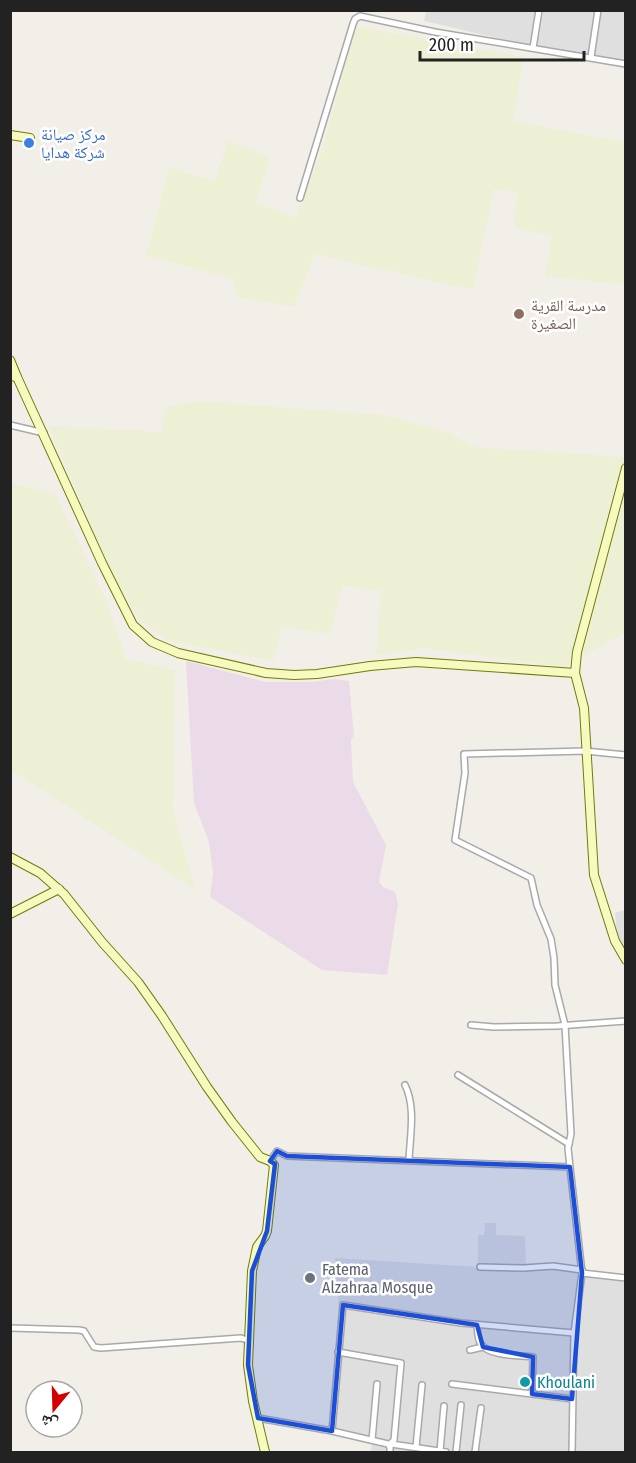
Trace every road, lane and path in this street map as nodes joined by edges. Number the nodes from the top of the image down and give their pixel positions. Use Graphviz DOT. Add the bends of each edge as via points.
graph roads {
  1 [pos="539,10"];
  2 [pos="598,10"];
  3 [pos="533,48"];
  4 [pos="591,57"];
  5 [pos="626,64"];
  6 [pos="10,135"];
  7 [pos="30,138"];
  8 [pos="300,198"];
  9 [pos="10,360"];
  10 [pos="14,376"];
  11 [pos="10,425"];
  12 [pos="44,433"];
  13 [pos="626,468"];
  14 [pos="575,673"];
  15 [pos="585,751"];
  16 [pos="626,755"];
  17 [pos="10,857"];
  18 [pos="59,889"];
  19 [pos="10,914"];
  20 [pos="626,960"];
  21 [pos="626,1021"];
  22 [pos="471,1025"];
  23 [pos="565,1025"];
  24 [pos="458,1076"];
  25 [pos="405,1084"];
  26 [pos="569,1144"];
  27 [pos="409,1160"];
  28 [pos="270,1161"];
  29 [pos="570,1167"];
  30 [pos="480,1267"];
  31 [pos="582,1272"];
  32 [pos="626,1278"];
  33 [pos="477,1325"];
  34 [pos="10,1328"];
  35 [pos="574,1333"];
  36 [pos="250,1341"];
  37 [pos="483,1347"];
  38 [pos="470,1350"];
  39 [pos="338,1352"];
  40 [pos="377,1384"];
  41 [pos="452,1384"];
  42 [pos="422,1385"];
  43 [pos="532,1394"];
  44 [pos="572,1399"];
  45 [pos="461,1405"];
  46 [pos="444,1406"];
  47 [pos="480,1408"];
  48 [pos="258,1418"];
  49 [pos="332,1431"];
  50 [pos="372,1440"];
  51 [pos="390,1445"];
  52 [pos="416,1448"];
  53 [pos="265,1452"];
  54 [pos="390,1452"];
  55 [pos="443,1452"];
  56 [pos="456,1452"];
  57 [pos="475,1452"];
  58 [pos="572,1452"];
  1 -- 3 [label="street"];
  2 -- 4 [label="street"];
  3 -- 4 [label="street"];
  3 -- 8 [label="street" via="360,16 355,19"];
  4 -- 5 [label="street"];
  6 -- 7 [label="street"];
  9 -- 10 [label="street"];
  10 -- 12 [label="street"];
  11 -- 12 [label="street"];
  12 -- 14 [label="street" via="133,625 152,642 178,653 294,675 416,662"];
  13 -- 14 [label="street" via="577,652"];
  14 -- 15 [label="street" via="584,708"];
  15 -- 16 [label="street"];
  15 -- 20 [label="street" via="594,875 615,941"];
  15 -- 23 [label="street" via="464,754 455,840 531,878 551,939 555,985"];
  17 -- 18 [label="street" via="40,873"];
  18 -- 19 [label="street"];
  18 -- 28 [label="street" via="138,982 232,1122 260,1157"];
  21 -- 23 [label="street"];
  22 -- 23 [label="street"];
  23 -- 26 [label="street" via="572,1134"];
  24 -- 26 [label="street"];
  25 -- 27 [label="street" via="411,1115"];
  26 -- 29 [label="street"];
  27 -- 28 [label="street" via="287,1156 277,1151"];
  27 -- 29 [label="street"];
  28 -- 36 [label="street" via="274,1167 267,1231 257,1247 252,1271"];
  29 -- 31 [label="street"];
  30 -- 31 [label="street" via="553,1266"];
  31 -- 32 [label="street"];
  31 -- 35 [label="street"];
  33 -- 35 [label="street"];
  33 -- 37 [label="street"];
  33 -- 39 [label="street" via="343,1305"];
  34 -- 36 [label="street" via="84,1331 94,1347 101,1348 241,1338"];
  35 -- 44 [label="street"];
  36 -- 48 [label="street" via="248,1365"];
  37 -- 38 [label="street"];
  37 -- 43 [label="street" via="533,1357"];
  39 -- 49 [label="street"];
  39 -- 51 [label="street" via="401,1363 394,1440"];
  40 -- 50 [label="street"];
  41 -- 43 [label="street"];
  42 -- 52 [label="street"];
  43 -- 44 [label="street"];
  44 -- 58 [label="street"];
  45 -- 56 [label="street"];
  46 -- 55 [label="street"];
  47 -- 57 [label="street"];
  48 -- 49 [label="street"];
  48 -- 53 [label="street"];
  49 -- 50 [label="street"];
  50 -- 51 [label="street"];
  51 -- 52 [label="street"];
  51 -- 54 [label="street"];
  52 -- 55 [label="street"];
}
